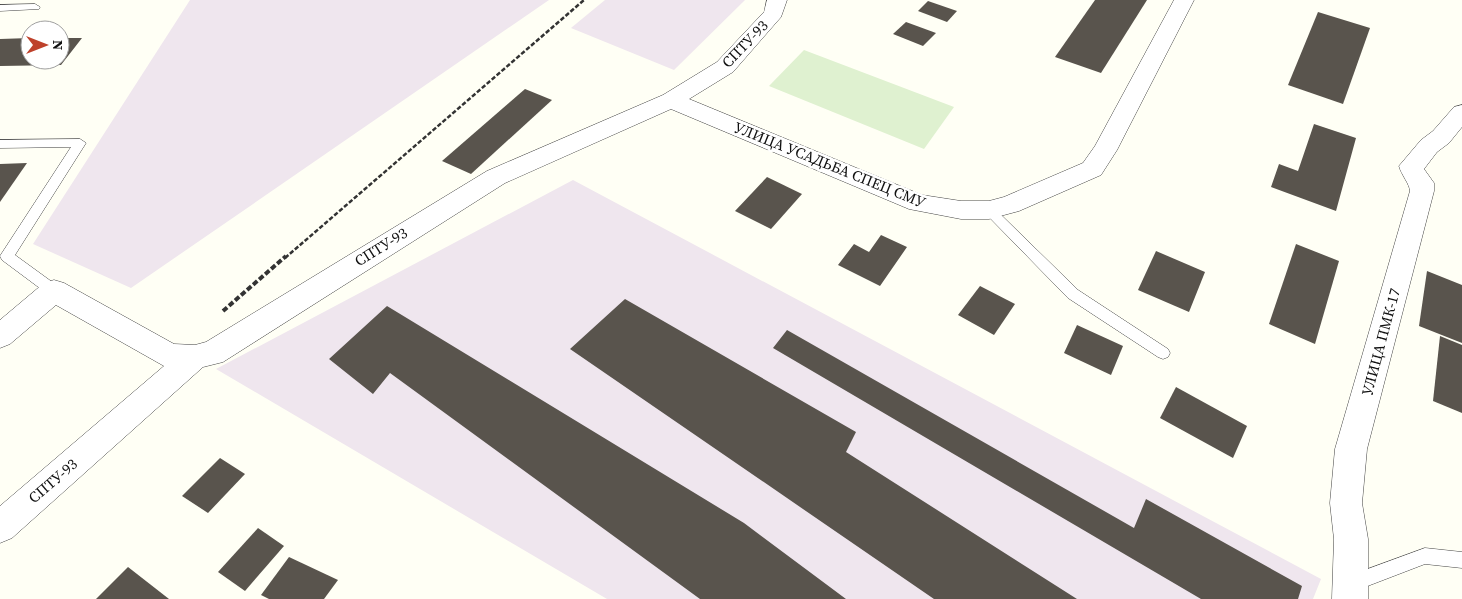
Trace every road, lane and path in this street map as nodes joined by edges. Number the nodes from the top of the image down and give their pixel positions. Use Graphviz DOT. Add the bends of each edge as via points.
graph roads {
  1 [pos="584,0"];
  2 [pos="776,0"];
  3 [pos="1184,0"];
  4 [pos="35,7"];
  5 [pos="0,8"];
  6 [pos="671,100"];
  7 [pos="1462,112"];
  8 [pos="0,144"];
  9 [pos="989,210"];
  10 [pos="54,291"];
  11 [pos="218,315"];
  12 [pos="0,336"];
  13 [pos="1163,353"];
  14 [pos="195,357"];
  15 [pos="0,527"];
  16 [pos="1462,560"];
  17 [pos="1351,591"];
  1 -- 11 [label="path"];
  2 -- 6 [label="street, СПТУ-93" via="774,13 725,67"];
  3 -- 9 [label="street, УЛИЦА УСАДЬБА СПЕЦ СМУ" via="1106,150 1092,169 1010,205"];
  4 -- 5 [label="lane"];
  6 -- 9 [label="street, УЛИЦА УСАДЬБА СПЕЦ СМУ" via="918,203 961,210"];
  6 -- 14 [label="street, СПТУ-93" via="496,177 213,353"];
  7 -- 17 [label="street, УЛИЦА ПМК-17" via="1411,166 1414,176 1422,183 1422,191 1348,469 1346,503 1352,539"];
  8 -- 10 [label="lane" via="80,143 7,256"];
  9 -- 13 [label="lane" via="1073,294"];
  10 -- 12 [label="street"];
  10 -- 14 [label="street" via="170,356"];
  14 -- 15 [label="street, СПТУ-93"];
  16 -- 17 [label="lane" via="1425,556"];
}
